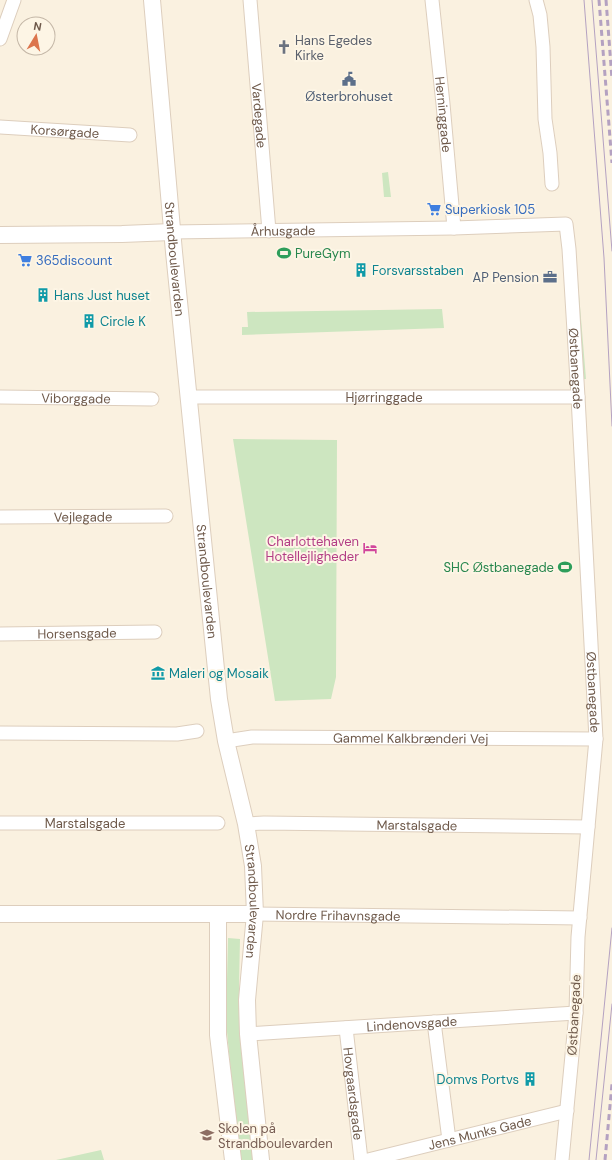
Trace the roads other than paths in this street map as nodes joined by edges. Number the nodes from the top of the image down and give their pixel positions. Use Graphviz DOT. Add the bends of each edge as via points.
graph roads {
  1 [pos="14,0"];
  2 [pos="152,0"];
  3 [pos="250,0"];
  4 [pos="432,0"];
  5 [pos="536,0"];
  6 [pos="0,39"];
  7 [pos="0,127"];
  8 [pos="130,135"];
  9 [pos="552,184"];
  10 [pos="566,224"];
  11 [pos="454,228"];
  12 [pos="269,231"];
  13 [pos="172,232"];
  14 [pos="0,235"];
  15 [pos="0,397"];
  16 [pos="189,397"];
  17 [pos="578,397"];
  18 [pos="152,399"];
  19 [pos="166,516"];
  20 [pos="0,517"];
  21 [pos="154,632"];
  22 [pos="0,634"];
  23 [pos="197,731"];
  24 [pos="0,733"];
  25 [pos="596,739"];
  26 [pos="226,741"];
  27 [pos="0,823"];
  28 [pos="218,823"];
  29 [pos="246,824"];
  30 [pos="588,827"];
  31 [pos="0,914"];
  32 [pos="255,914"];
  33 [pos="218,915"];
  34 [pos="580,918"];
  35 [pos="576,1013"];
  36 [pos="434,1022"];
  37 [pos="346,1028"];
  38 [pos="248,1034"];
  39 [pos="568,1111"];
  40 [pos="449,1140"];
  41 [pos="233,1160"];
  42 [pos="261,1160"];
  43 [pos="361,1160"];
  44 [pos="368,1160"];
  45 [pos="562,1160"];
  1 -- 6 [label="street"];
  2 -- 13 [label="street, Strandboulevarden"];
  3 -- 12 [label="street, Vardegade"];
  4 -- 11 [label="street, Herninggade"];
  5 -- 9 [label="street" via="543,47 544,119"];
  7 -- 8 [label="street, Korsørgade"];
  10 -- 11 [label="street, Århusgade"];
  10 -- 17 [label="street, Østbanegade"];
  11 -- 12 [label="street, Århusgade"];
  12 -- 13 [label="street, Århusgade"];
  13 -- 14 [label="street, Århusgade"];
  13 -- 16 [label="street, Strandboulevarden"];
  15 -- 18 [label="street, Viborggade"];
  16 -- 17 [label="street, Hjørringgade"];
  16 -- 26 [label="street, Strandboulevarden" via="219,699"];
  17 -- 25 [label="street, Østbanegade"];
  19 -- 20 [label="street, Vejlegade"];
  21 -- 22 [label="street, Horsensgade"];
  23 -- 24 [label="street" via="177,734"];
  25 -- 26 [label="street, Gammel Kalkbrænderi Vej" via="252,736"];
  25 -- 30 [label="street, Østbanegade"];
  26 -- 29 [label="street, Strandboulevarden"];
  27 -- 28 [label="street, Marstalsgade"];
  29 -- 30 [label="street, Marstalsgade" via="264,822"];
  29 -- 32 [label="street, Strandboulevarden" via="253,866"];
  30 -- 34 [label="street, Østbanegade"];
  31 -- 33 [label="street, Nordre Frihavnsgade"];
  32 -- 33 [label="street, Nordre Frihavnsgade"];
  32 -- 34 [label="street, Nordre Frihavnsgade"];
  32 -- 38 [label="street, Strandboulevarden" via="248,986"];
  33 -- 41 [label="street" via="218,1035"];
  34 -- 35 [label="street, Østbanegade"];
  35 -- 36 [label="street, Lindenovsgade"];
  35 -- 39 [label="street, Østbanegade"];
  36 -- 37 [label="street, Lindenovsgade"];
  36 -- 40 [label="street"];
  37 -- 38 [label="street, Lindenovsgade"];
  37 -- 43 [label="street, Hovgaardsgade"];
  38 -- 42 [label="street, Strandboulevarden"];
  39 -- 40 [label="street, Jens Munks Gade"];
  39 -- 45 [label="street, Østbanegade"];
  40 -- 44 [label="street, Jens Munks Gade"];
}
